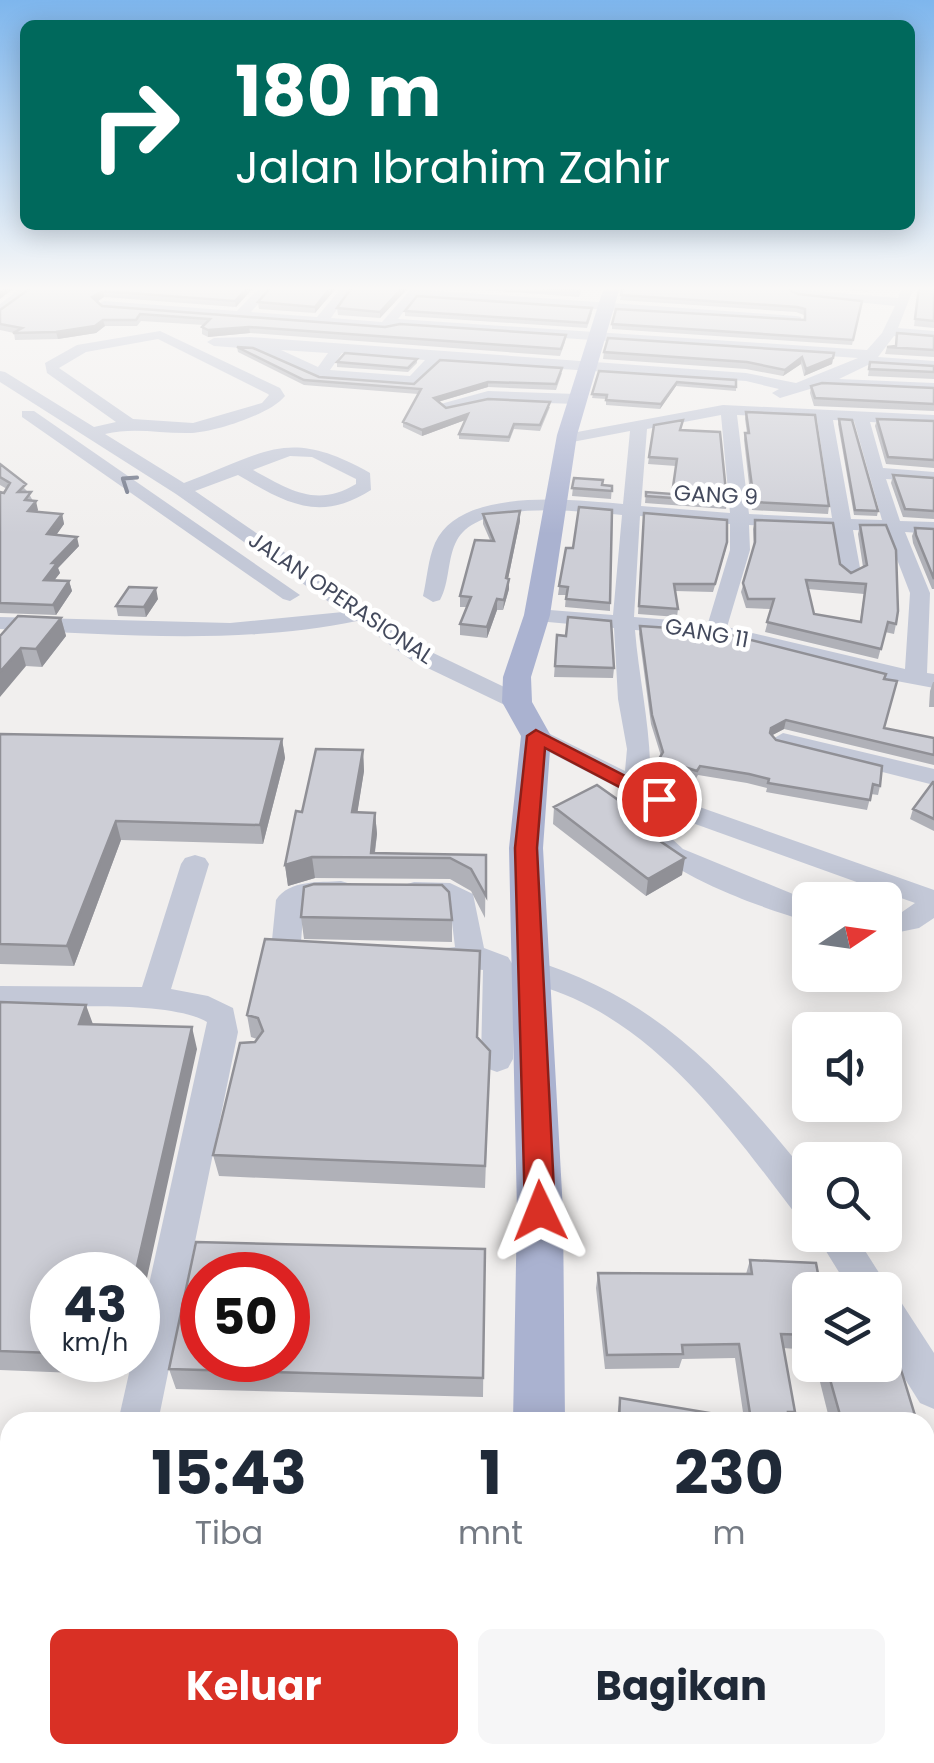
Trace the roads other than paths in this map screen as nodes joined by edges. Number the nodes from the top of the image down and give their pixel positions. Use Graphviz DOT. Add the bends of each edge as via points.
graph roads {
  1 [pos="52,369"];
  2 [pos="231,369"];
  3 [pos="310,369"];
  4 [pos="324,369"];
  5 [pos="424,369"];
  6 [pos="585,369"];
  7 [pos="622,369"];
  8 [pos="844,369"];
  9 [pos="320,374"];
  10 [pos="0,375"];
  11 [pos="815,382"];
  12 [pos="796,388"];
  13 [pos="934,388"];
  14 [pos="0,393"];
  15 [pos="576,399"];
  16 [pos="445,405"];
  17 [pos="726,410"];
  18 [pos="824,414"];
  19 [pos="861,416"];
  20 [pos="934,420"];
  21 [pos="129,424"];
  22 [pos="639,425"];
  23 [pos="92,433"];
  24 [pos="567,438"];
  25 [pos="114,448"];
  26 [pos="89,456"];
  27 [pos="239,469"];
  28 [pos="876,473"];
  29 [pos="934,477"];
  30 [pos="182,490"];
  31 [pos="556,504"];
  32 [pos="633,512"];
  33 [pos="738,519"];
  34 [pos="844,524"];
  35 [pos="892,526"];
  36 [pos="237,528"];
  37 [pos="934,528"];
  38 [pos="209,536"];
  39 [pos="851,573"];
  40 [pos="290,595"];
  41 [pos="433,596"];
  42 [pos="362,614"];
  43 [pos="537,615"];
  44 [pos="0,622"];
  45 [pos="625,622"];
  46 [pos="716,630"];
  47 [pos="925,680"];
  48 [pos="527,719"];
  49 [pos="783,740"];
  50 [pos="934,778"];
  51 [pos="637,789"];
  52 [pos="195,864"];
  53 [pos="934,902"];
  54 [pos="792,905"];
  55 [pos="902,922"];
  56 [pos="340,955"];
  57 [pos="414,956"];
  58 [pos="470,957"];
  59 [pos="529,970"];
  60 [pos="0,997"];
  61 [pos="153,1000"];
  62 [pos="507,1060"];
  63 [pos="792,1182"];
  64 [pos="902,1339"];
  65 [pos="934,1389"];
  66 [pos="141,1412"];
  67 [pos="539,1412"];
  1 -- 21 [label="street"];
  2 -- 21 [label="street" via="277,396 268,406 194,428"];
  3 -- 9 [label="street"];
  4 -- 9 [label="street"];
  5 -- 9 [label="street" via="412,382"];
  6 -- 15 [label="main road"];
  7 -- 12 [label="street" via="746,377"];
  8 -- 11 [label="street"];
  10 -- 23 [label="street, JALAN OPERASIONAL"];
  11 -- 12 [label="street"];
  11 -- 13 [label="street"];
  12 -- 17 [label="street"];
  14 -- 26 [label="street, JALAN OPERASIONAL"];
  15 -- 16 [label="street" via="498,396"];
  15 -- 24 [label="main road"];
  17 -- 18 [label="street"];
  17 -- 22 [label="street"];
  17 -- 33 [label="street"];
  18 -- 19 [label="street"];
  18 -- 34 [label="street"];
  19 -- 20 [label="street"];
  19 -- 28 [label="street"];
  21 -- 23 [label="street"];
  22 -- 24 [label="street"];
  22 -- 32 [label="street"];
  23 -- 25 [label="street, JALAN OPERASIONAL"];
  24 -- 31 [label="main road"];
  25 -- 26 [label="street"];
  25 -- 30 [label="street, JALAN OPERASIONAL"];
  38 -- 26 [label="street, JALAN OPERASIONAL, one-way"];
  27 -- 27 [label="street" via="313,450 364,477 366,486 307,505"];
  27 -- 30 [label="street"];
  28 -- 29 [label="street"];
  28 -- 35 [label="street"];
  30 -- 36 [label="street, JALAN OPERASIONAL"];
  31 -- 32 [label="street, GANG 9"];
  31 -- 41 [label="street, GANG 9" via="496,510 457,526 445,543"];
  31 -- 43 [label="main road"];
  32 -- 33 [label="street, GANG 9"];
  32 -- 45 [label="street"];
  33 -- 34 [label="street, GANG 9"];
  33 -- 46 [label="street" via="736,570"];
  34 -- 35 [label="street, GANG 9"];
  34 -- 39 [label="street"];
  35 -- 37 [label="street, GANG 9"];
  35 -- 47 [label="street" via="920,593"];
  36 -- 38 [label="street"];
  36 -- 42 [label="street, JALAN OPERASIONAL"];
  38 -- 40 [label="street, JALAN OPERASIONAL"];
  42 -- 44 [label="street" via="320,624 251,627"];
  42 -- 48 [label="street, JALAN OPERASIONAL"];
  43 -- 45 [label="street, GANG 11"];
  43 -- 48 [label="main road" via="517,677"];
  45 -- 46 [label="street, GANG 11"];
  45 -- 51 [label="street"];
  46 -- 47 [label="street, GANG 11"];
  48 -- 51 [label="street, JALAN OPERASIONAL"];
  48 -- 59 [label="main road"];
  49 -- 50 [label="street"];
  51 -- 53 [label="street, JALAN OPERASIONAL"];
  51 -- 54 [label="street" via="630,808 634,818 674,854"];
  52 -- 61 [label="street"];
  53 -- 55 [label="street"];
  56 -- 58 [label="street" via="286,950 290,900 315,892 446,892 467,909"];
  57 -- 58 [label="street"];
  58 -- 62 [label="street" via="498,964"];
  59 -- 62 [label="main road"];
  59 -- 63 [label="street" via="606,1000 672,1049 740,1116"];
  60 -- 61 [label="street"];
  61 -- 66 [label="street" via="216,1008 233,1050"];
  62 -- 67 [label="main road" via="540,1211"];
  64 -- 65 [label="street"];
}
